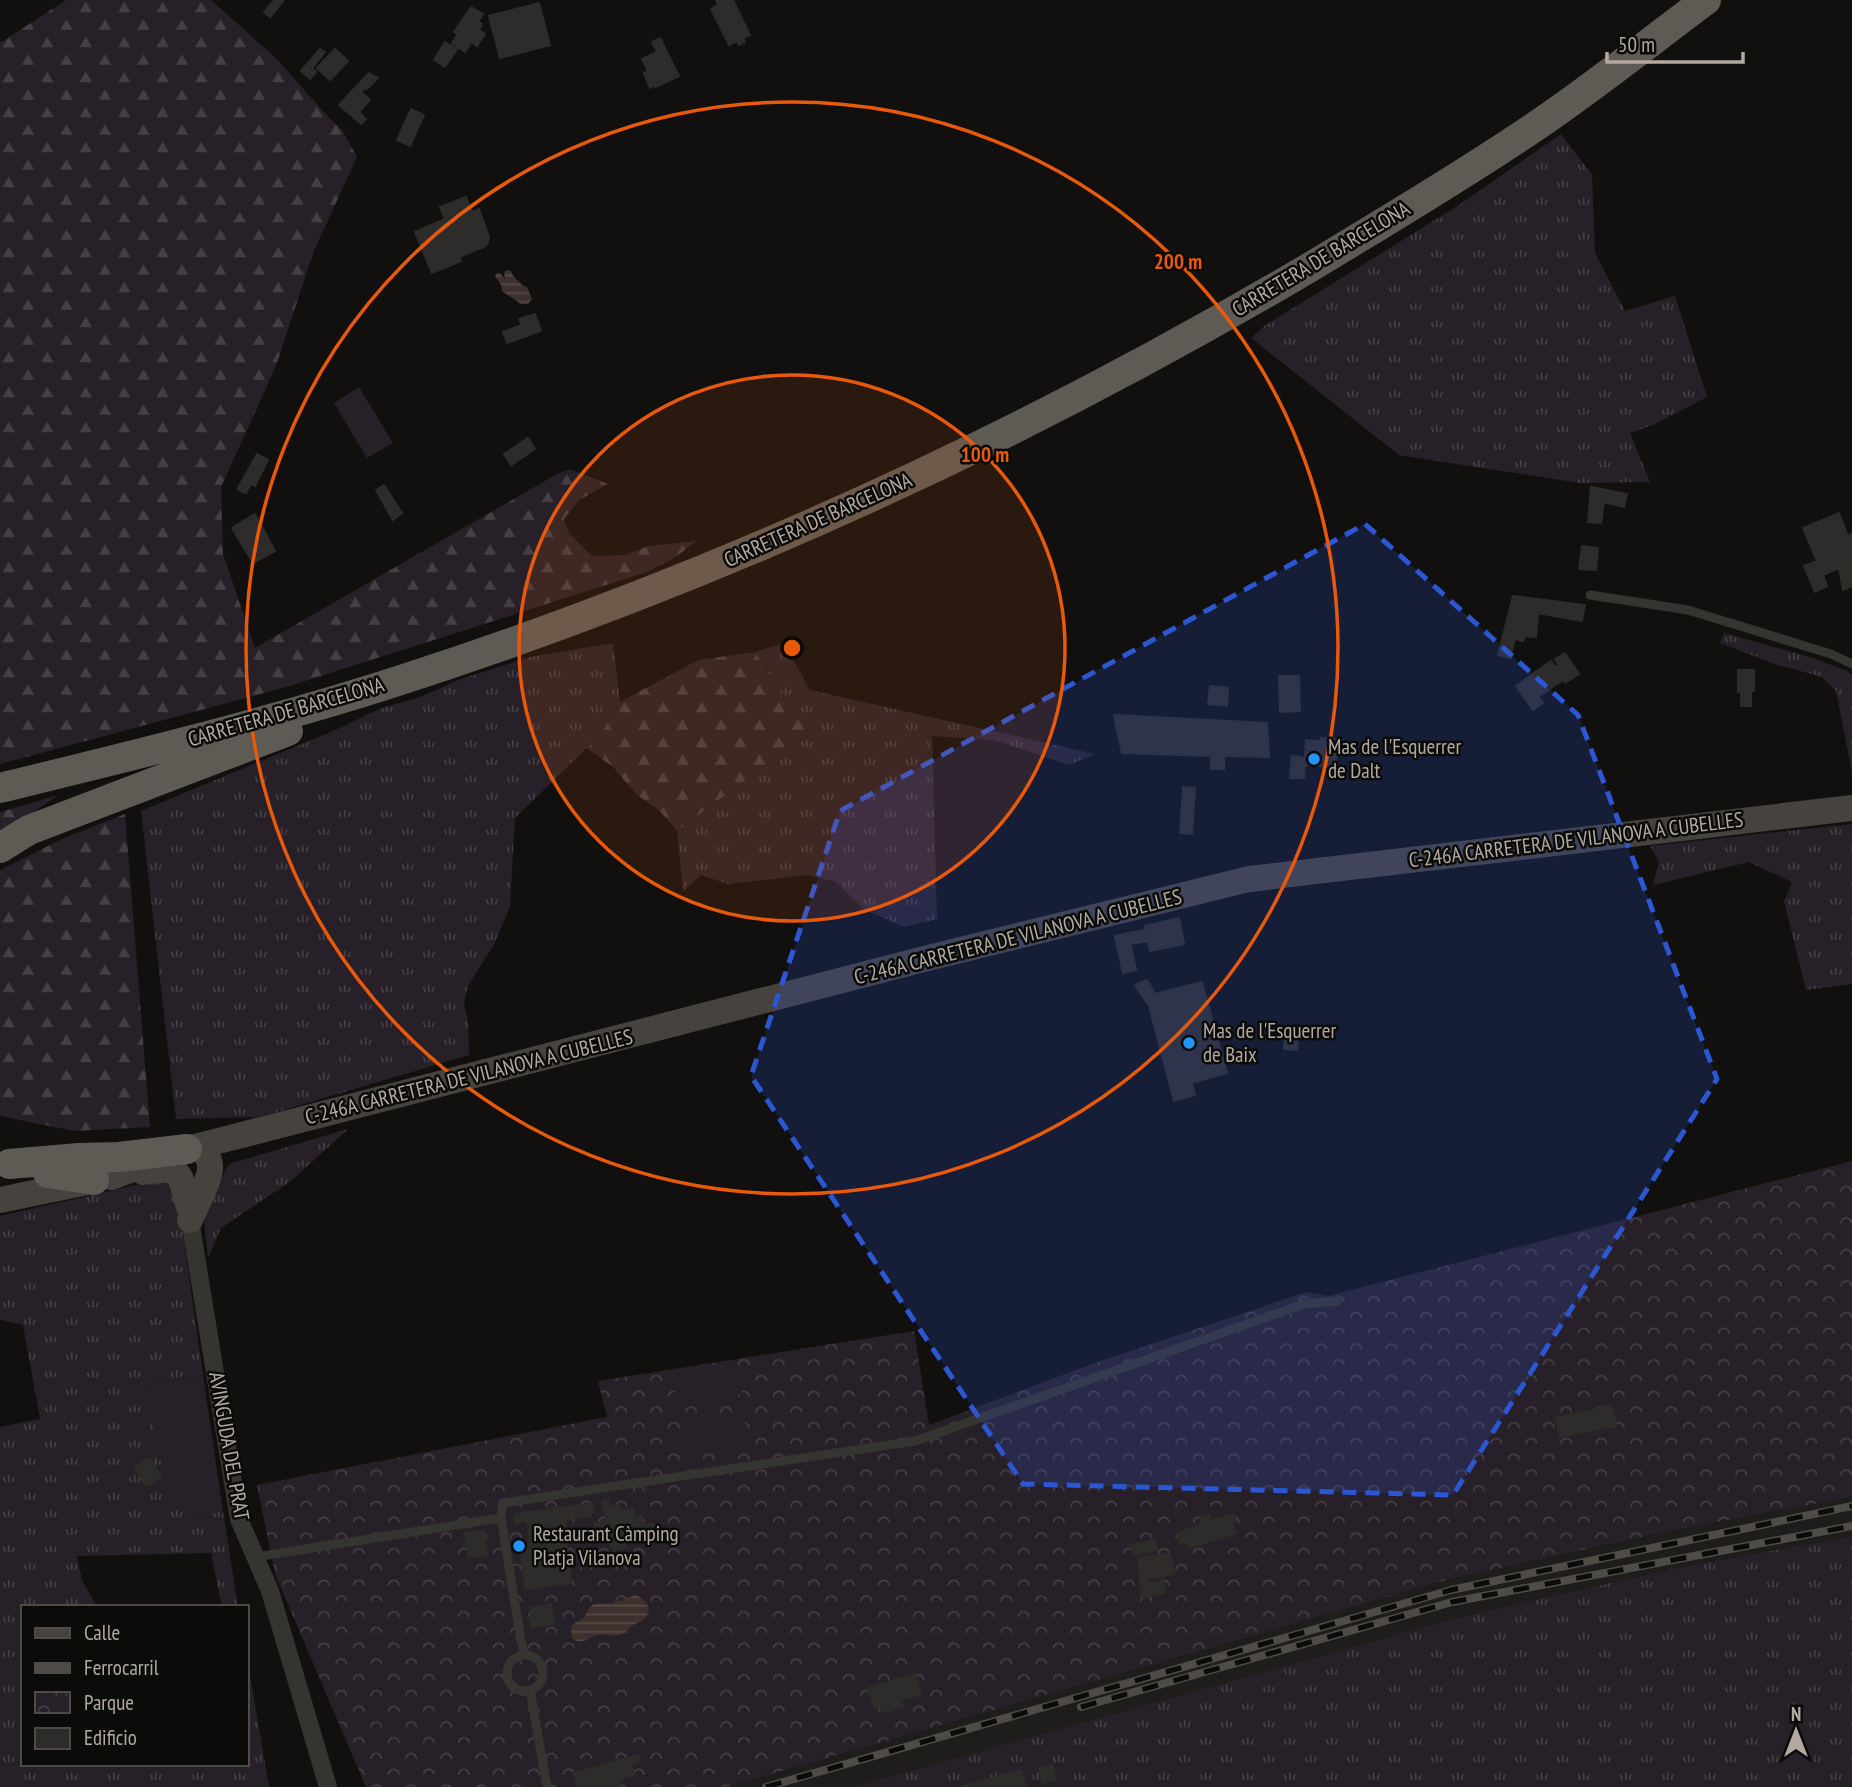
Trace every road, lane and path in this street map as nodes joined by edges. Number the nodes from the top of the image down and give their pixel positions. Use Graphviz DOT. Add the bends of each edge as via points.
graph roads {
  1 [pos="1706,0"];
  2 [pos="1590,595"];
  3 [pos="1852,664"];
  4 [pos="404,679"];
  5 [pos="0,788"];
  6 [pos="1852,808"];
  7 [pos="0,848"];
  8 [pos="246,1134"];
  9 [pos="193,1147"];
  10 [pos="3,1157"];
  11 [pos="103,1178"];
  12 [pos="208,1180"];
  13 [pos="0,1200"];
  14 [pos="190,1213"];
  15 [pos="1337,1301"];
  16 [pos="501,1518"];
  17 [pos="256,1557"];
  18 [pos="525,1655"];
  19 [pos="530,1690"];
  20 [pos="328,1787"];
  21 [pos="547,1787"];
  1 -- 4 [label="highway, CARRETERA DE BARCELONA" via="1531,130 1229,315 1057,408 913,478 682,579"];
  2 -- 3 [label="lane" via="1688,610"];
  4 -- 5 [label="highway, CARRETERA DE BARCELONA"];
  4 -- 7 [label="highway" via="309,724 29,830"];
  6 -- 8 [label="main road, C-246A CARRETERA DE VILANOVA A CUBELLES" via="1250,879"];
  8 -- 9 [label="main road, C-246A CARRETERA DE VILANOVA A CUBELLES"];
  8 -- 12 [label="main road"];
  9 -- 10 [label="highway" via="119,1157"];
  9 -- 11 [label="main road, C-246A CARRETERA DE VILANOVA A CUBELLES"];
  9 -- 12 [label="main road" via="209,1159"];
  9 -- 14 [label="main road"];
  10 -- 11 [label="highway"];
  11 -- 13 [label="main road"];
  11 -- 14 [label="main road" via="166,1169 177,1173 183,1180"];
  12 -- 14 [label="main road"];
  14 -- 17 [label="street, AVINGUDA DEL PRAT" via="239,1519"];
  15 -- 16 [label="lane" via="1304,1304 915,1441 503,1503"];
  16 -- 17 [label="lane"];
  16 -- 18 [label="lane"];
  17 -- 20 [label="street, AVINGUDA DEL PRAT"];
  18 -- 19 [label="lane" via="537,1660 542,1671 540,1683"];
  18 -- 19 [label="lane" via="514,1659 507,1672 511,1685"];
  19 -- 21 [label="lane"];
}
